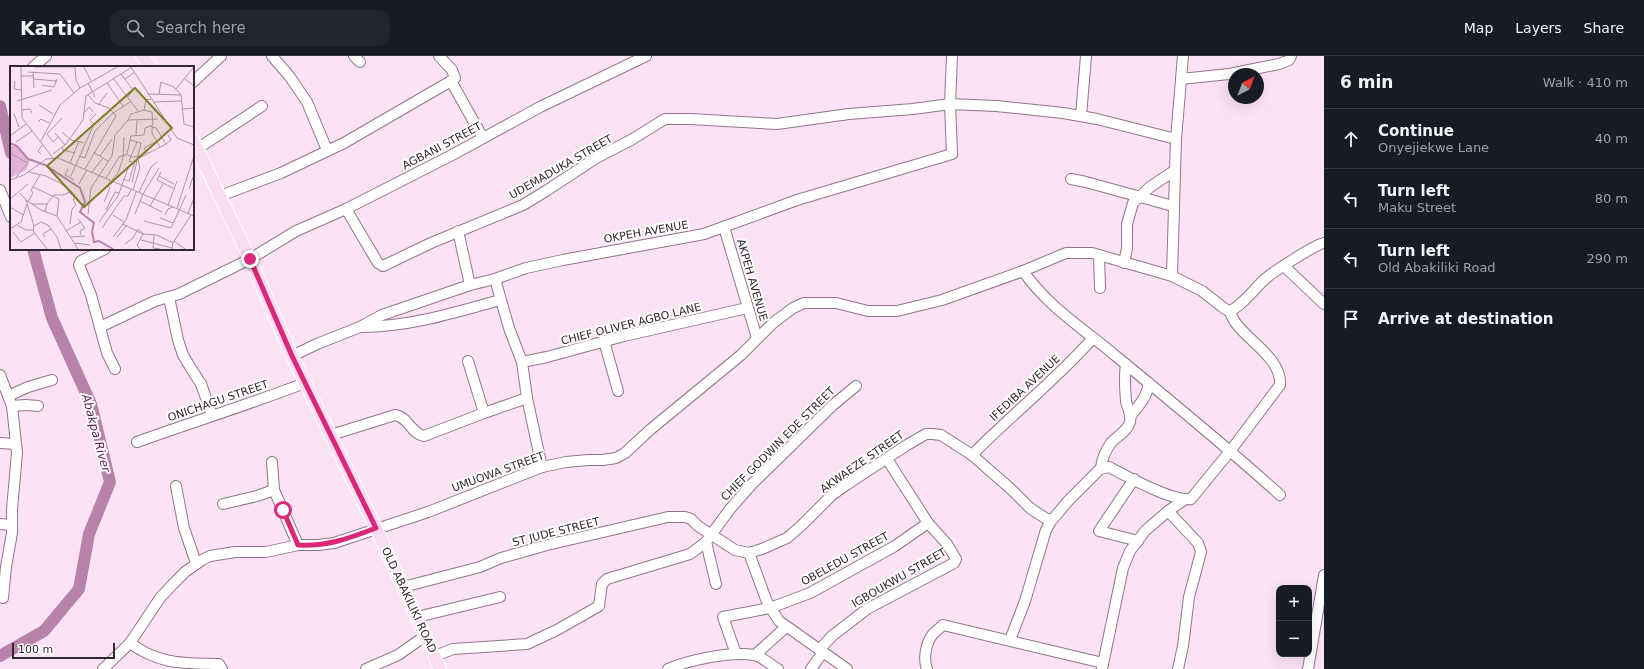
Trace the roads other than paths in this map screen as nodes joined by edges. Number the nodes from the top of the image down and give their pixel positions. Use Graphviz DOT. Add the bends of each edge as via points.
graph roads {
  1 [pos="46,56"];
  2 [pos="142,56"];
  3 [pos="221,56"];
  4 [pos="272,56"];
  5 [pos="646,56"];
  6 [pos="952,56"];
  7 [pos="1086,56"];
  8 [pos="1183,56"];
  9 [pos="1290,56"];
  10 [pos="442,57"];
  11 [pos="34,66"];
  12 [pos="150,66"];
  13 [pos="1181,79"];
  14 [pos="194,81"];
  15 [pos="451,81"];
  16 [pos="950,104"];
  17 [pos="262,106"];
  18 [pos="1081,116"];
  19 [pos="483,138"];
  20 [pos="1176,139"];
  21 [pos="195,145"];
  22 [pos="327,150"];
  23 [pos="1174,171"];
  24 [pos="1070,179"];
  25 [pos="0,190"];
  26 [pos="220,196"];
  27 [pos="1138,196"];
  28 [pos="1173,206"];
  29 [pos="346,209"];
  30 [pos="10,215"];
  31 [pos="724,227"];
  32 [pos="458,231"];
  33 [pos="1324,243"];
  34 [pos="103,250"];
  35 [pos="1099,255"];
  36 [pos="250,259"];
  37 [pos="1124,263"];
  38 [pos="1284,266"];
  39 [pos="1023,271"];
  40 [pos="1172,276"];
  41 [pos="495,279"];
  42 [pos="470,285"];
  43 [pos="1100,288"];
  44 [pos="169,297"];
  45 [pos="500,300"];
  46 [pos="1324,304"];
  47 [pos="747,308"];
  48 [pos="1230,311"];
  49 [pos="100,327"];
  50 [pos="360,327"];
  51 [pos="757,338"];
  52 [pos="1093,338"];
  53 [pos="604,341"];
  54 [pos="292,356"];
  55 [pos="468,360"];
  56 [pos="522,362"];
  57 [pos="1126,364"];
  58 [pos="115,369"];
  59 [pos="0,375"];
  60 [pos="52,380"];
  61 [pos="305,383"];
  62 [pos="1149,383"];
  63 [pos="856,386"];
  64 [pos="618,391"];
  65 [pos="8,396"];
  66 [pos="527,398"];
  67 [pos="12,406"];
  68 [pos="38,406"];
  69 [pos="484,413"];
  70 [pos="212,415"];
  71 [pos="1130,418"];
  72 [pos="330,435"];
  73 [pos="137,442"];
  74 [pos="0,443"];
  75 [pos="16,444"];
  76 [pos="1231,450"];
  77 [pos="972,455"];
  78 [pos="887,459"];
  79 [pos="272,462"];
  80 [pos="542,467"];
  81 [pos="1101,468"];
  82 [pos="1134,479"];
  83 [pos="176,486"];
  84 [pos="274,490"];
  85 [pos="1280,495"];
  86 [pos="1184,500"];
  87 [pos="223,504"];
  88 [pos="1168,511"];
  89 [pos="1051,521"];
  90 [pos="928,523"];
  91 [pos="0,524"];
  92 [pos="12,525"];
  93 [pos="376,528"];
  94 [pos="709,539"];
  95 [pos="1138,541"];
  96 [pos="298,545"];
  97 [pos="749,553"];
  98 [pos="196,563"];
  99 [pos="1324,575"];
  100 [pos="716,584"];
  101 [pos="404,587"];
  102 [pos="500,597"];
  103 [pos="3,598"];
  104 [pos="770,608"];
  105 [pos="417,617"];
  106 [pos="786,627"];
  107 [pos="425,636"];
  108 [pos="1010,640"];
  109 [pos="130,643"];
  110 [pos="820,650"];
  111 [pos="736,654"];
  112 [pos="755,655"];
  113 [pos="434,656"];
  114 [pos="682,666"];
  115 [pos="1103,666"];
  116 [pos="772,668"];
  117 [pos="103,669"];
  118 [pos="222,669"];
  119 [pos="366,669"];
  120 [pos="440,669"];
  121 [pos="668,669"];
  122 [pos="811,669"];
  123 [pos="847,669"];
  124 [pos="926,669"];
  125 [pos="1178,669"];
  126 [pos="1308,669"];
  1 -- 11 [label="street"];
  2 -- 12 [label="main road"];
  3 -- 14 [label="street"];
  4 -- 22 [label="street" via="307,102"];
  5 -- 19 [label="street, AGBANI STREET" via="540,107"];
  6 -- 16 [label="street"];
  7 -- 18 [label="street"];
  8 -- 13 [label="street"];
  9 -- 13 [label="street" via="1289,60 1279,64 1229,74"];
  10 -- 15 [label="street" via="455,75"];
  13 -- 20 [label="street"];
  15 -- 19 [label="street"];
  15 -- 22 [label="street" via="344,143"];
  16 -- 18 [label="street, UDEMADUKA STREET" via="996,106"];
  16 -- 31 [label="street, OKPEH AVENUE" via="952,154 797,200"];
  16 -- 32 [label="street, UDEMADUKA STREET" via="777,124 665,119 596,158 523,205"];
  17 -- 21 [label="street"];
  18 -- 20 [label="street, UDEMADUKA STREET"];
  19 -- 29 [label="street, AGBANI STREET"];
  20 -- 23 [label="street"];
  21 -- 26 [label="main road, OLD ABAKILIKI ROAD"];
  22 -- 26 [label="street" via="281,173"];
  23 -- 27 [label="street"];
  23 -- 28 [label="street"];
  24 -- 27 [label="street"];
  25 -- 30 [label="street"];
  26 -- 36 [label="main road, OLD ABAKILIKI ROAD"];
  27 -- 28 [label="street"];
  27 -- 37 [label="street" via="1133,203 1127,224"];
  28 -- 40 [label="street"];
  29 -- 32 [label="street, UDEMADUKA STREET" via="378,263 383,266"];
  29 -- 36 [label="street, AGBANI STREET" via="296,231"];
  31 -- 41 [label="street, OKPEH AVENUE" via="684,238 526,268"];
  31 -- 47 [label="street, AKPEH AVENUE"];
  32 -- 42 [label="street"];
  33 -- 38 [label="street" via="1314,246"];
  34 -- 49 [label="street" via="81,261 79,265"];
  35 -- 37 [label="street, UMUOWA STREET"];
  35 -- 39 [label="street, UMUOWA STREET" via="1066,253"];
  35 -- 43 [label="street"];
  36 -- 44 [label="street, AGBANI STREET"];
  36 -- 54 [label="main road, OLD ABAKILIKI ROAD"];
  37 -- 40 [label="street, UMUOWA STREET"];
  38 -- 46 [label="street"];
  38 -- 48 [label="street" via="1265,278"];
  39 -- 51 [label="street, UMUOWA STREET" via="942,300 897,311 868,311 836,303 804,303 779,318"];
  39 -- 52 [label="street" via="1051,305"];
  40 -- 48 [label="street, UMUOWA STREET" via="1198,289"];
  41 -- 42 [label="street"];
  41 -- 45 [label="street"];
  42 -- 50 [label="street" via="382,315"];
  44 -- 49 [label="street, AGBANI STREET"];
  44 -- 70 [label="street" via="183,355 201,384"];
  45 -- 50 [label="street" via="426,319 382,327"];
  45 -- 56 [label="street"];
  47 -- 51 [label="street, AKPEH AVENUE"];
  47 -- 53 [label="street, CHIEF OLIVER AGBO LANE"];
  48 -- 76 [label="street" via="1235,322 1269,358 1281,379 1275,394"];
  49 -- 58 [label="street" via="107,353"];
  50 -- 54 [label="street"];
  51 -- 80 [label="street, UMUOWA STREET" via="741,355 625,453 616,458"];
  52 -- 57 [label="street"];
  52 -- 77 [label="street, IFEDIBA AVENUE" via="1063,371"];
  53 -- 56 [label="street, CHIEF OLIVER AGBO LANE"];
  53 -- 64 [label="street"];
  54 -- 61 [label="main road, OLD ABAKILIKI ROAD"];
  55 -- 69 [label="street"];
  56 -- 66 [label="street"];
  57 -- 62 [label="street"];
  57 -- 71 [label="street" via="1123,378"];
  59 -- 65 [label="street"];
  60 -- 65 [label="street"];
  61 -- 70 [label="street, ONICHAGU STREET" via="236,409"];
  61 -- 72 [label="main road, OLD ABAKILIKI ROAD"];
  62 -- 71 [label="street" via="1144,400"];
  62 -- 76 [label="street"];
  63 -- 94 [label="street, CHIEF GODWIN EDE STREET" via="832,405 752,484"];
  65 -- 67 [label="street"];
  66 -- 69 [label="street"];
  66 -- 80 [label="street"];
  67 -- 68 [label="street"];
  67 -- 75 [label="street"];
  69 -- 72 [label="street" via="424,436 416,433 403,418 395,415"];
  70 -- 73 [label="street, ONICHAGU STREET"];
  71 -- 81 [label="street" via="1128,426 1102,457"];
  72 -- 93 [label="main road, OLD ABAKILIKI ROAD"];
  74 -- 75 [label="street"];
  75 -- 92 [label="street"];
  76 -- 85 [label="street"];
  76 -- 86 [label="street" via="1194,496"];
  77 -- 78 [label="street, AKWAEZE STREET" via="941,435 926,434"];
  77 -- 89 [label="street" via="1030,508"];
  78 -- 90 [label="street"];
  78 -- 97 [label="street, AKWAEZE STREET" via="832,496 787,538"];
  79 -- 84 [label="street"];
  80 -- 93 [label="street, UMUOWA STREET" via="428,512"];
  81 -- 82 [label="street" via="1108,467"];
  81 -- 89 [label="street"];
  82 -- 86 [label="street"];
  82 -- 95 [label="street" via="1099,531"];
  83 -- 98 [label="street" via="182,523"];
  84 -- 87 [label="street"];
  84 -- 96 [label="street"];
  86 -- 88 [label="street"];
  88 -- 95 [label="street" via="1145,531"];
  88 -- 125 [label="street" via="1198,543 1201,552 1190,597"];
  89 -- 108 [label="street"];
  90 -- 104 [label="street, OBELEDU STREET" via="895,546 810,593"];
  90 -- 110 [label="street, IGBOUKWU STREET" via="954,554 954,563 867,609 832,636"];
  91 -- 92 [label="street"];
  92 -- 103 [label="street"];
  93 -- 96 [label="street, UMUOWA STREET" via="334,543 318,546"];
  93 -- 101 [label="main road, OLD ABAKILIKI ROAD"];
  94 -- 97 [label="street"];
  94 -- 100 [label="street"];
  94 -- 101 [label="street, ST JUDE STREET" via="691,520 685,517 668,517 547,545 480,567"];
  94 -- 113 [label="street, CHIEF GODWIN EDE STREET" via="690,554 607,579 602,584 599,606 540,639 526,644 453,649"];
  95 -- 115 [label="street" via="1122,568"];
  96 -- 98 [label="street, UMUOWA STREET" via="266,552 235,552 210,556"];
  97 -- 104 [label="street"];
  98 -- 109 [label="street, UMUOWA STREET" via="160,598"];
  99 -- 126 [label="street"];
  101 -- 105 [label="main road, OLD ABAKILIKI ROAD"];
  102 -- 105 [label="street"];
  104 -- 106 [label="street"];
  104 -- 111 [label="street, OBELEDU STREET" via="723,617"];
  105 -- 107 [label="main road, OLD ABAKILIKI ROAD"];
  106 -- 110 [label="street"];
  106 -- 112 [label="street"];
  107 -- 113 [label="main road, OLD ABAKILIKI ROAD"];
  107 -- 119 [label="street" via="398,654"];
  108 -- 115 [label="street"];
  108 -- 124 [label="street" via="943,625 932,635 927,647 924,662"];
  109 -- 117 [label="street, UMUOWA STREET"];
  109 -- 118 [label="street" via="165,661 218,664"];
  110 -- 122 [label="street, IGBOUKWU STREET" via="821,655"];
  110 -- 123 [label="street"];
  111 -- 112 [label="street"];
  111 -- 114 [label="street"];
  112 -- 116 [label="street"];
  113 -- 120 [label="main road, OLD ABAKILIKI ROAD"];
  114 -- 121 [label="street"];
}
